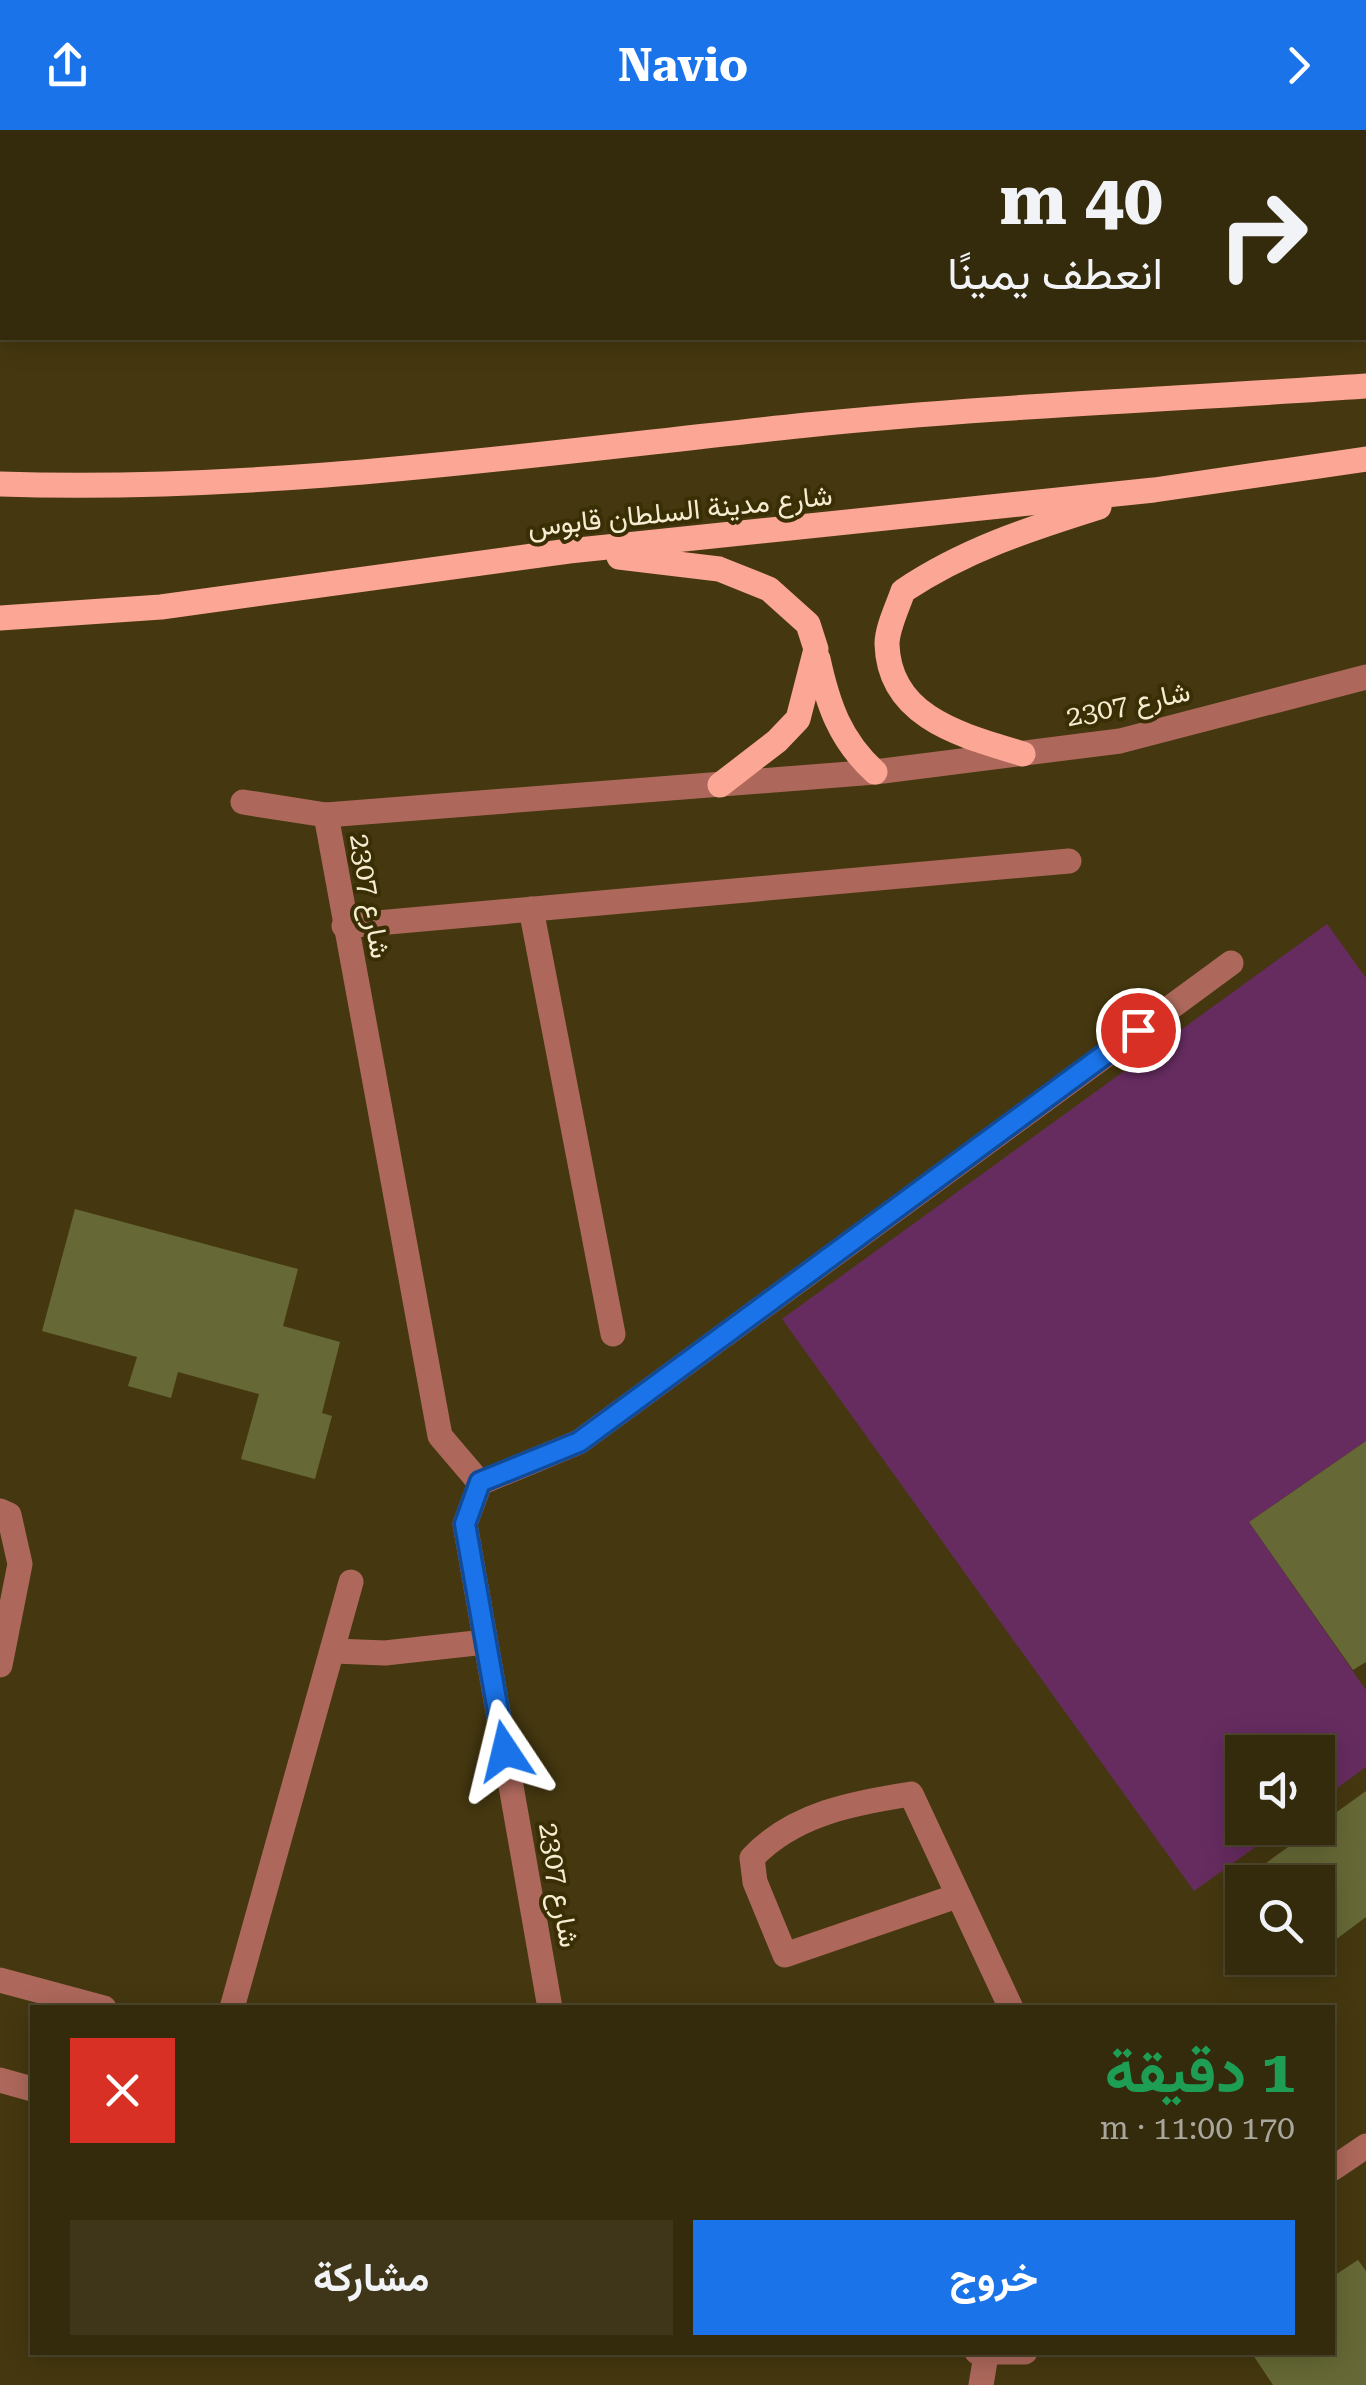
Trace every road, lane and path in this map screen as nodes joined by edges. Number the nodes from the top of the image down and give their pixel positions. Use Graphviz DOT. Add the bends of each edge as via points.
graph roads {
  1 [pos="1366,386"];
  2 [pos="1366,459"];
  3 [pos="0,472"];
  4 [pos="0,484"];
  5 [pos="78,487"];
  6 [pos="1154,490"];
  7 [pos="569,551"];
  8 [pos="0,618"];
  9 [pos="816,649"];
  10 [pos="1366,677"];
  11 [pos="1023,754"];
  12 [pos="875,772"];
  13 [pos="720,784"];
  14 [pos="243,802"];
  15 [pos="326,816"];
  16 [pos="1070,862"];
  17 [pos="531,909"];
  18 [pos="344,926"];
  19 [pos="1231,963"];
  20 [pos="613,1334"];
  21 [pos="480,1482"];
  22 [pos="0,1511"];
  23 [pos="351,1582"];
  24 [pos="485,1642"];
  25 [pos="334,1651"];
  26 [pos="0,1665"];
  27 [pos="957,1896"];
  28 [pos="0,1982"];
  29 [pos="92,2005"];
  30 [pos="233,2005"];
  31 [pos="549,2005"];
  32 [pos="1010,2005"];
  33 [pos="0,2080"];
  34 [pos="30,2088"];
  35 [pos="1366,2146"];
  36 [pos="1335,2168"];
  37 [pos="982,2355"];
  38 [pos="981,2385"];
  1 -- 5 [label="main road" via="812,424 397,469"];
  2 -- 6 [label="main road, شارع مدينة السلطان قابوس"];
  3 -- 5 [label="main road"];
  4 -- 5 [label="main road"];
  6 -- 7 [label="main road, شارع مدينة السلطان قابوس"];
  6 -- 11 [label="main road" via="1008,535 946,562 902,591 887,643 902,694 944,730"];
  7 -- 8 [label="main road, شارع مدينة السلطان قابوس" via="161,607"];
  7 -- 9 [label="main road" via="718,569 770,589 808,624"];
  9 -- 12 [label="main road" via="835,721 852,751"];
  9 -- 13 [label="main road" via="798,719"];
  10 -- 11 [label="street, 2307 شارع" via="1120,741"];
  11 -- 12 [label="street, 2307 شارع"];
  12 -- 13 [label="street, 2307 شارع"];
  13 -- 15 [label="street, 2307 شارع"];
  14 -- 15 [label="street"];
  15 -- 18 [label="street, 2307 شارع"];
  16 -- 17 [label="street"];
  17 -- 18 [label="street"];
  17 -- 20 [label="street"];
  18 -- 21 [label="street, 2307 شارع" via="440,1436"];
  19 -- 21 [label="street" via="579,1442"];
  21 -- 24 [label="street, 2307 شارع" via="465,1524"];
  22 -- 26 [label="street" via="9,1515 20,1564"];
  23 -- 25 [label="street"];
  24 -- 25 [label="street" via="385,1653"];
  24 -- 31 [label="street, 2307 شارع"];
  25 -- 30 [label="street"];
  27 -- 27 [label="street" via="786,1956 755,1882 752,1858 776,1832 855,1803 911,1794"];
  27 -- 32 [label="street"];
  28 -- 29 [label="street"];
  33 -- 34 [label="street"];
  35 -- 36 [label="street"];
  37 -- 38 [label="street"];
}
